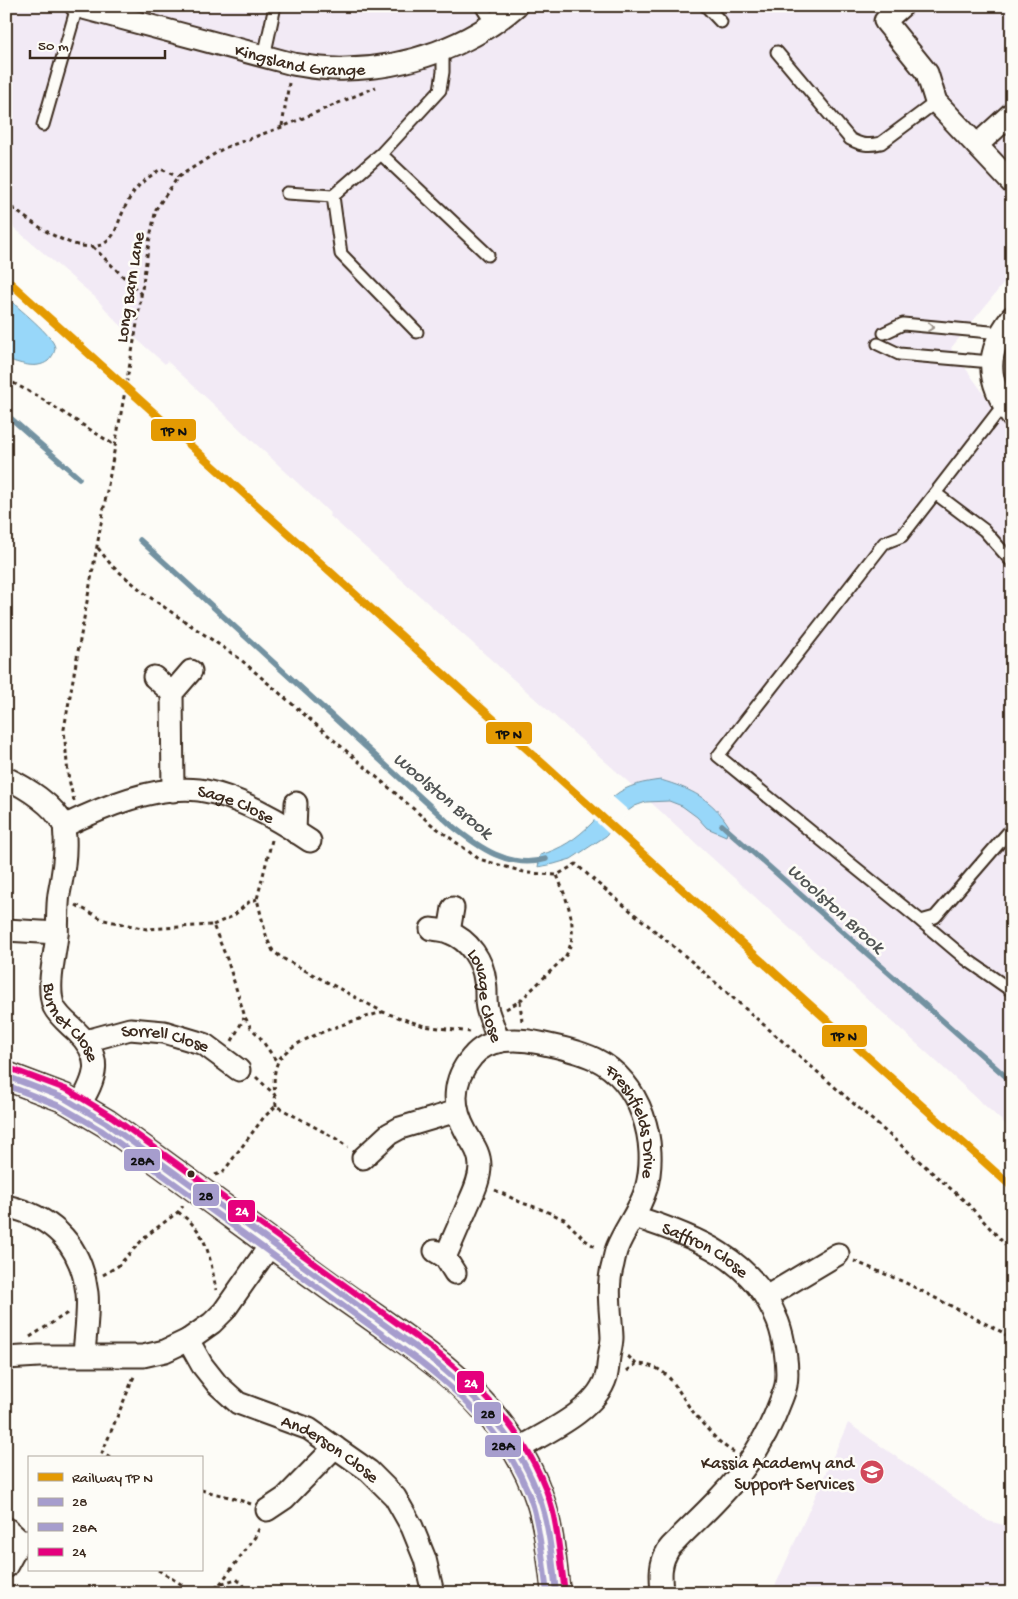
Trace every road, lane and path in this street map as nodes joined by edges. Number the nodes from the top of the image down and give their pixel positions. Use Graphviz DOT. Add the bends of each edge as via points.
graph roads {
  1 [pos="76,6"];
  2 [pos="275,6"];
  3 [pos="481,6"];
  4 [pos="516,6"];
  5 [pos="706,6"];
  6 [pos="902,6"];
  7 [pos="722,22"];
  8 [pos="492,24"];
  9 [pos="443,49"];
  10 [pos="777,52"];
  11 [pos="264,57"];
  12 [pos="293,64"];
  13 [pos="382,84"];
  14 [pos="936,102"];
  15 [pos="1012,113"];
  16 [pos="43,125"];
  17 [pos="282,127"];
  18 [pos="977,145"];
  19 [pos="381,154"];
  20 [pos="178,177"];
  21 [pos="1012,183"];
  22 [pos="287,193"];
  23 [pos="333,196"];
  24 [pos="6,203"];
  25 [pos="93,247"];
  26 [pos="488,255"];
  27 [pos="141,294"];
  28 [pos="1007,325"];
  29 [pos="417,332"];
  30 [pos="884,332"];
  31 [pos="878,344"];
  32 [pos="991,362"];
  33 [pos="6,379"];
  34 [pos="1008,411"];
  35 [pos="116,446"];
  36 [pos="936,493"];
  37 [pos="98,548"];
  38 [pos="1012,562"];
  39 [pos="191,671"];
  40 [pos="154,677"];
  41 [pos="172,692"];
  42 [pos="6,778"];
  43 [pos="173,791"];
  44 [pos="296,803"];
  45 [pos="275,819"];
  46 [pos="71,823"];
  47 [pos="1012,828"];
  48 [pos="557,875"];
  49 [pos="59,898"];
  50 [pos="257,899"];
  51 [pos="453,908"];
  52 [pos="921,921"];
  53 [pos="213,926"];
  54 [pos="7,932"];
  55 [pos="57,933"];
  56 [pos="1012,991"];
  57 [pos="382,1012"];
  58 [pos="244,1017"];
  59 [pos="495,1030"];
  60 [pos="86,1041"];
  61 [pos="220,1056"];
  62 [pos="277,1062"];
  63 [pos="240,1070"];
  64 [pos="6,1076"];
  65 [pos="275,1096"];
  66 [pos="79,1106"];
  67 [pos="276,1106"];
  68 [pos="457,1111"];
  69 [pos="361,1159"];
  70 [pos="214,1175"];
  71 [pos="478,1182"];
  72 [pos="6,1206"];
  73 [pos="178,1212"];
  74 [pos="635,1217"];
  75 [pos="271,1244"];
  76 [pos="1012,1252"];
  77 [pos="838,1254"];
  78 [pos="445,1260"];
  79 [pos="614,1260"];
  80 [pos="766,1297"];
  81 [pos="224,1311"];
  82 [pos="188,1340"];
  83 [pos="1012,1340"];
  84 [pos="84,1355"];
  85 [pos="143,1356"];
  86 [pos="6,1358"];
  87 [pos="624,1373"];
  88 [pos="335,1447"];
  89 [pos="516,1450"];
  90 [pos="107,1456"];
  91 [pos="751,1459"];
  92 [pos="202,1490"];
  93 [pos="267,1510"];
  94 [pos="18,1537"];
  95 [pos="6,1566"];
  96 [pos="161,1572"];
  97 [pos="220,1584"];
  98 [pos="185,1593"];
  99 [pos="209,1593"];
  100 [pos="248,1593"];
  101 [pos="433,1593"];
  102 [pos="556,1593"];
  103 [pos="662,1593"];
  1 -- 11 [label="street, Kingsland Grange"];
  1 -- 16 [label="lane"];
  2 -- 11 [label="lane"];
  3 -- 8 [label="lane"];
  4 -- 8 [label="street, Kingsland Grange"];
  5 -- 7 [label="lane"];
  6 -- 14 [label="street" via="885,22 926,73"];
  8 -- 9 [label="street, Kingsland Grange"];
  9 -- 12 [label="street, Kingsland Grange" via="396,64 374,67 330,69"];
  9 -- 19 [label="lane" via="440,90"];
  10 -- 14 [label="lane" via="850,139 858,143 870,146 881,143"];
  11 -- 12 [label="street, Kingsland Grange"];
  12 -- 17 [label="path"];
  13 -- 17 [label="path, Long Barn Lane"];
  14 -- 18 [label="street"];
  15 -- 18 [label="street"];
  17 -- 20 [label="path, Long Barn Lane" via="224,148"];
  18 -- 21 [label="street"];
  19 -- 23 [label="lane"];
  19 -- 26 [label="lane"];
  20 -- 25 [label="path" via="161,169 143,180 128,198 113,235"];
  20 -- 27 [label="path, Long Barn Lane" via="156,209"];
  22 -- 23 [label="lane"];
  23 -- 29 [label="lane" via="341,254"];
  24 -- 25 [label="path" via="35,225 76,245"];
  25 -- 27 [label="path"];
  27 -- 35 [label="path, Long Barn Lane"];
  30 -- 28 [label="lane, one-way" via="902,324"];
  28 -- 32 [label="street" via="992,353"];
  31 -- 32 [label="lane" via="899,354"];
  32 -- 34 [label="street" via="993,382"];
  33 -- 35 [label="path"];
  34 -- 36 [label="lane"];
  35 -- 37 [label="path, Long Barn Lane"];
  36 -- 38 [label="lane" via="984,530"];
  36 -- 52 [label="lane" via="902,536 884,543 718,756"];
  37 -- 46 [label="path, Long Barn Lane" via="64,729"];
  37 -- 48 [label="path" via="112,566 148,596 240,659 431,824 479,859 527,873"];
  39 -- 41 [label="street"];
  40 -- 41 [label="street"];
  41 -- 43 [label="street, Sage Close"];
  42 -- 46 [label="street" via="32,792"];
  43 -- 45 [label="street, Sage Close" via="212,793"];
  43 -- 46 [label="street, Sage Close" via="129,800"];
  44 -- 45 [label="street, Sage Close" via="302,836"];
  45 -- 50 [label="path"];
  46 -- 49 [label="street, Burnet Close"];
  47 -- 52 [label="lane" via="935,917"];
  48 -- 59 [label="path" via="572,924 570,948"];
  48 -- 76 [label="path" via="576,864 692,961 968,1203"];
  49 -- 53 [label="path" via="104,920 147,929"];
  49 -- 55 [label="street, Burnet Close"];
  50 -- 53 [label="path"];
  50 -- 57 [label="path" via="273,951"];
  51 -- 59 [label="street, Lovage Close" via="440,931 470,946 481,964 486,980 487,1008"];
  52 -- 56 [label="lane" via="966,959"];
  53 -- 58 [label="path" via="227,958"];
  54 -- 55 [label="street"];
  55 -- 60 [label="street, Burnet Close" via="50,989 54,1007"];
  57 -- 59 [label="path" via="424,1026 476,1033"];
  57 -- 62 [label="path" via="310,1037 285,1052"];
  58 -- 61 [label="path"];
  58 -- 62 [label="path"];
  59 -- 68 [label="street, Lovage Close" via="487,1046 472,1056 459,1078 455,1095"];
  59 -- 74 [label="street, Freshfields Drive" via="597,1060 633,1094 641,1108 649,1144 646,1189"];
  60 -- 61 [label="street, Sorrell Close" via="130,1029 164,1032 204,1044"];
  60 -- 66 [label="street, Burnet Close" via="95,1062 95,1073"];
  61 -- 63 [label="street, Sorrell Close"];
  62 -- 65 [label="path"];
  63 -- 65 [label="path" via="248,1068"];
  64 -- 66 [label="street"];
  65 -- 67 [label="path"];
  66 -- 75 [label="street"];
  67 -- 69 [label="path" via="335,1138"];
  67 -- 70 [label="path" via="223,1172"];
  68 -- 69 [label="street" via="400,1128"];
  68 -- 71 [label="street, Lovage Close" via="477,1149 480,1165"];
  71 -- 78 [label="street, Lovage Close"];
  71 -- 79 [label="path" via="522,1204 564,1219"];
  72 -- 84 [label="street" via="41,1218 59,1231 72,1248 82,1269 87,1294"];
  73 -- 81 [label="path" via="201,1235 218,1300"];
  74 -- 79 [label="street, Freshfields Drive" via="617,1248"];
  74 -- 80 [label="street, Saffron Close" via="693,1238 731,1259 751,1276"];
  75 -- 81 [label="street"];
  75 -- 89 [label="street" via="454,1376 487,1409"];
  77 -- 80 [label="street"];
  77 -- 83 [label="path" via="904,1282"];
  79 -- 89 [label="street, Freshfields Drive" via="610,1272 612,1341 606,1378 597,1394 568,1420"];
  80 -- 91 [label="street, Saffron Close" via="783,1336 786,1385 777,1411"];
  81 -- 82 [label="street"];
  82 -- 85 [label="street" via="165,1351"];
  82 -- 88 [label="street, Anderson Close" via="217,1384 238,1402 309,1429"];
  84 -- 85 [label="street"];
  84 -- 86 [label="street"];
  85 -- 90 [label="path" via="102,1453"];
  87 -- 91 [label="path" via="636,1364 662,1371 720,1442"];
  88 -- 93 [label="street" via="285,1498"];
  88 -- 101 [label="street, Anderson Close" via="369,1470 395,1497 426,1559"];
  89 -- 102 [label="street" via="541,1504"];
  91 -- 103 [label="street, Saffron Close" via="720,1498 667,1552 660,1570"];
  92 -- 93 [label="path"];
  93 -- 97 [label="path" via="255,1537"];
  94 -- 95 [label="street"];
  96 -- 98 [label="path" via="184,1586"];
  97 -- 99 [label="path"];
  97 -- 100 [label="path" via="236,1578"];
}
